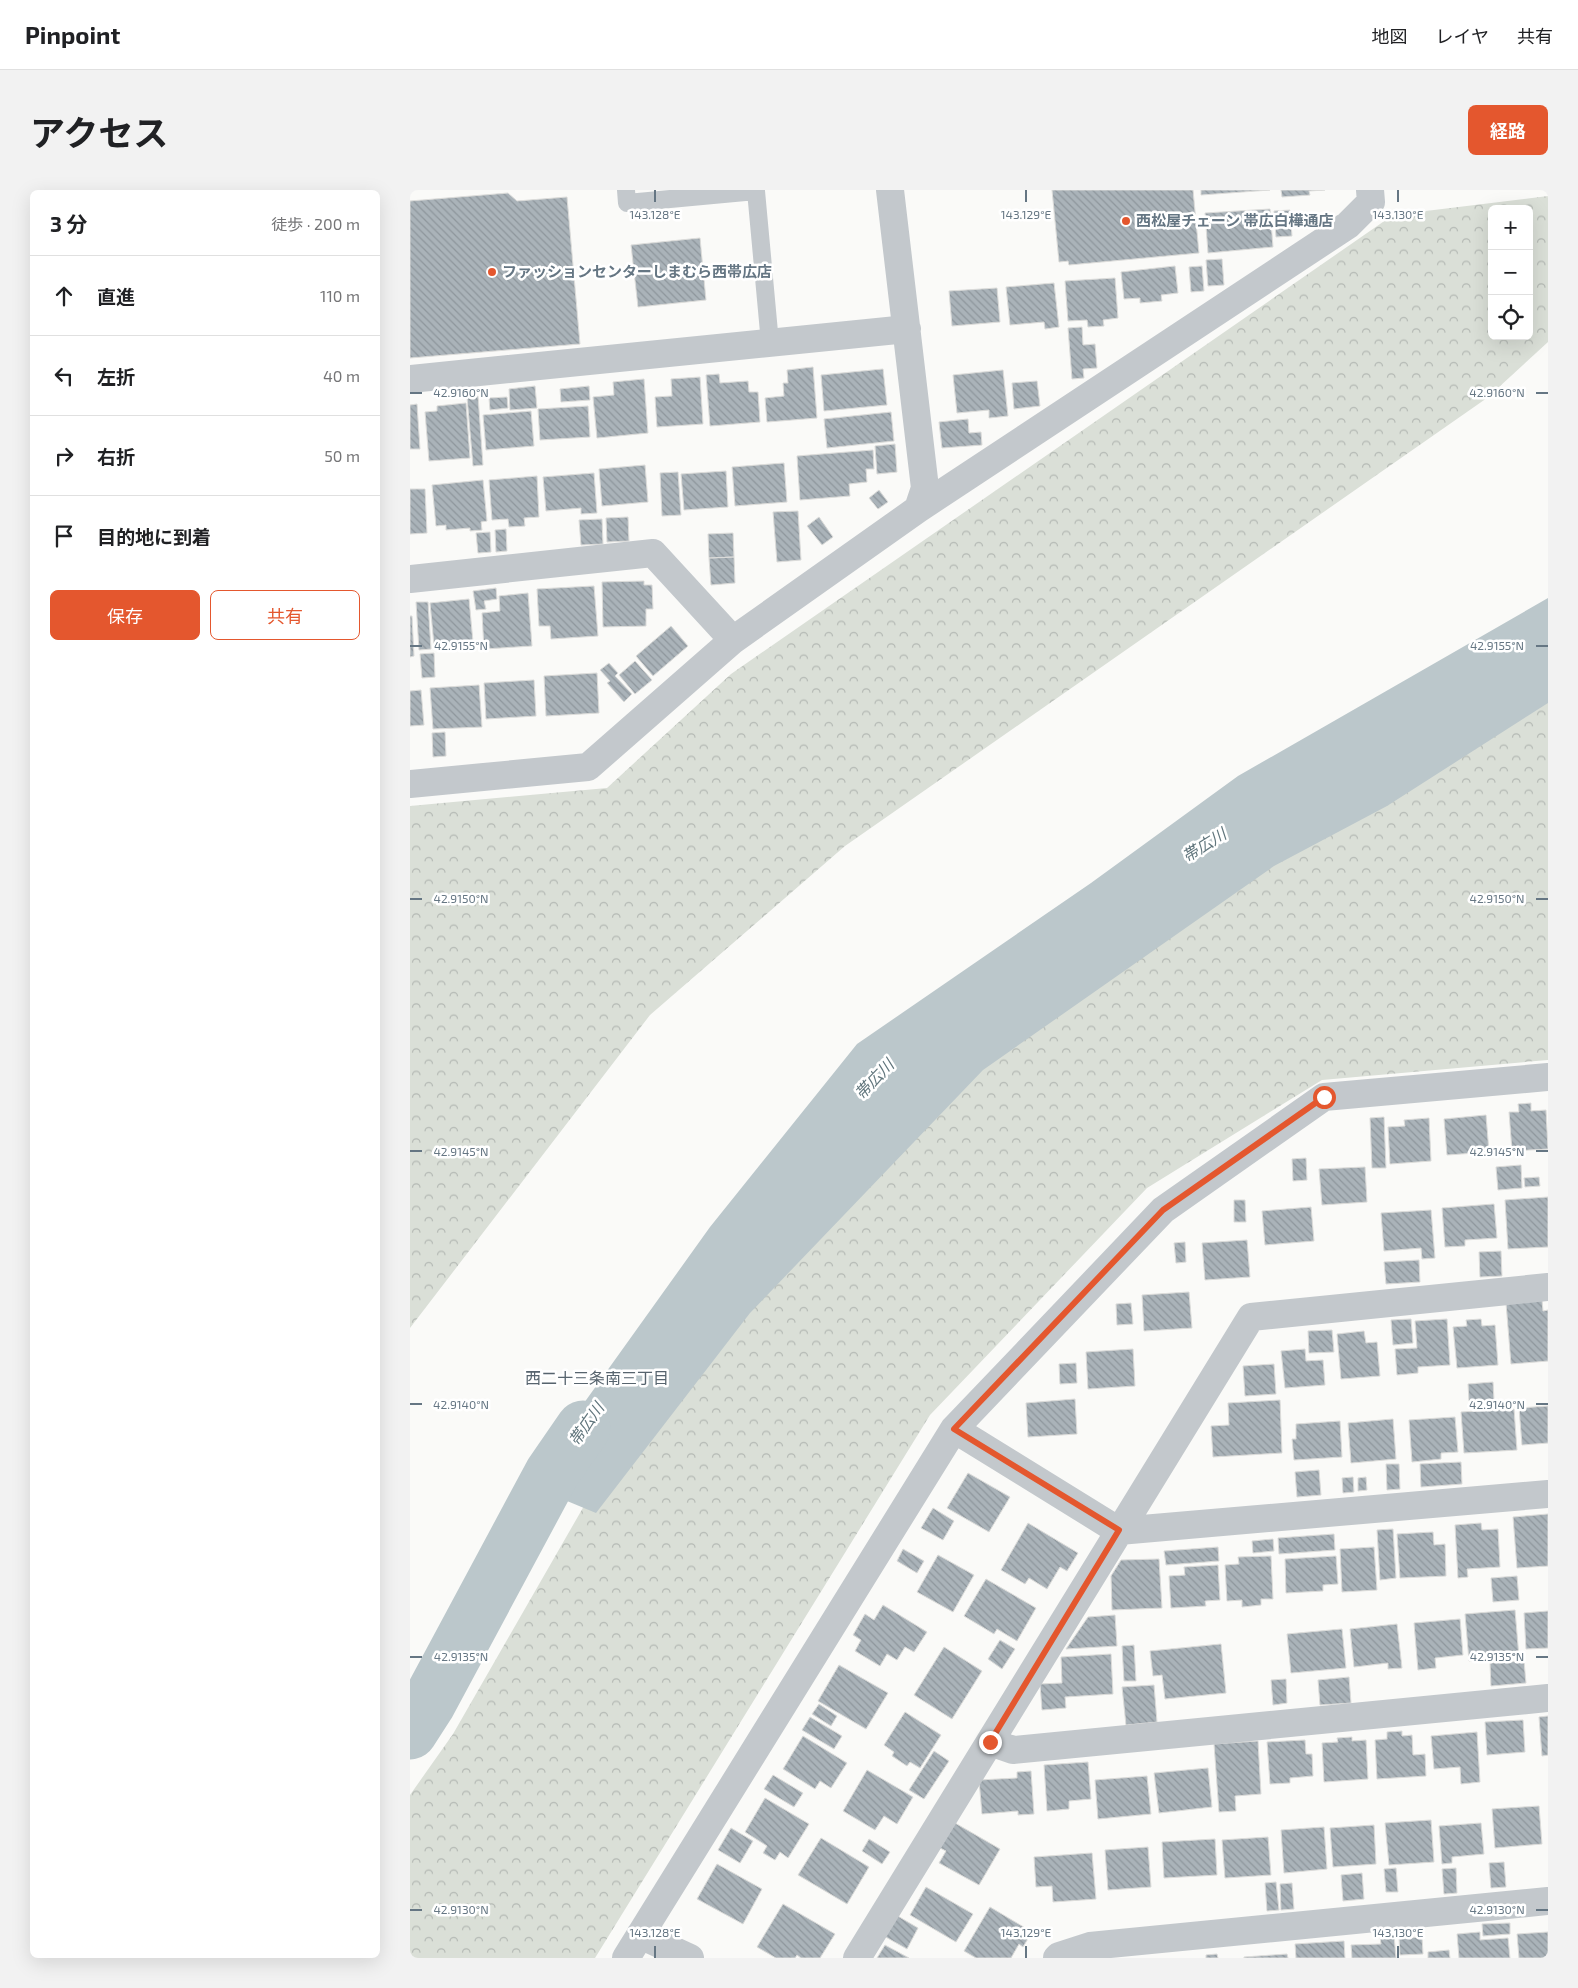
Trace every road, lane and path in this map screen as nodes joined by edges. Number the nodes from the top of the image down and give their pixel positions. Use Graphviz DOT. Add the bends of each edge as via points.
graph roads {
  1 [pos="626,190"];
  2 [pos="890,190"];
  3 [pos="1370,190"];
  4 [pos="907,329"];
  5 [pos="770,342"];
  6 [pos="410,379"];
  7 [pos="918,509"];
  8 [pos="410,579"];
  9 [pos="733,640"];
  10 [pos="410,784"];
  11 [pos="1548,1077"];
  12 [pos="1548,1287"];
  13 [pos="954,1429"];
  14 [pos="1548,1494"];
  15 [pos="1119,1530"];
  16 [pos="1548,1698"];
  17 [pos="990,1742"];
  18 [pos="1548,1902"];
  19 [pos="640,1935"];
  20 [pos="626,1958"];
  21 [pos="690,1958"];
  22 [pos="857,1958"];
  23 [pos="1057,1958"];
  1 -- 5 [label="lane" via="627,204 756,191"];
  2 -- 4 [label="street"];
  3 -- 7 [label="street" via="1371,202 1348,225"];
  4 -- 5 [label="street"];
  4 -- 7 [label="street" via="925,488"];
  5 -- 6 [label="street"];
  7 -- 9 [label="street"];
  8 -- 9 [label="street" via="653,553"];
  9 -- 10 [label="street" via="588,767"];
  11 -- 13 [label="street" via="1324,1097 1163,1210"];
  12 -- 15 [label="street" via="1251,1317"];
  13 -- 15 [label="street"];
  13 -- 19 [label="street"];
  14 -- 15 [label="street"];
  15 -- 17 [label="street"];
  16 -- 17 [label="street" via="1013,1750"];
  17 -- 22 [label="street"];
  18 -- 23 [label="street" via="1090,1946"];
  19 -- 20 [label="street"];
  19 -- 21 [label="street"];
}
